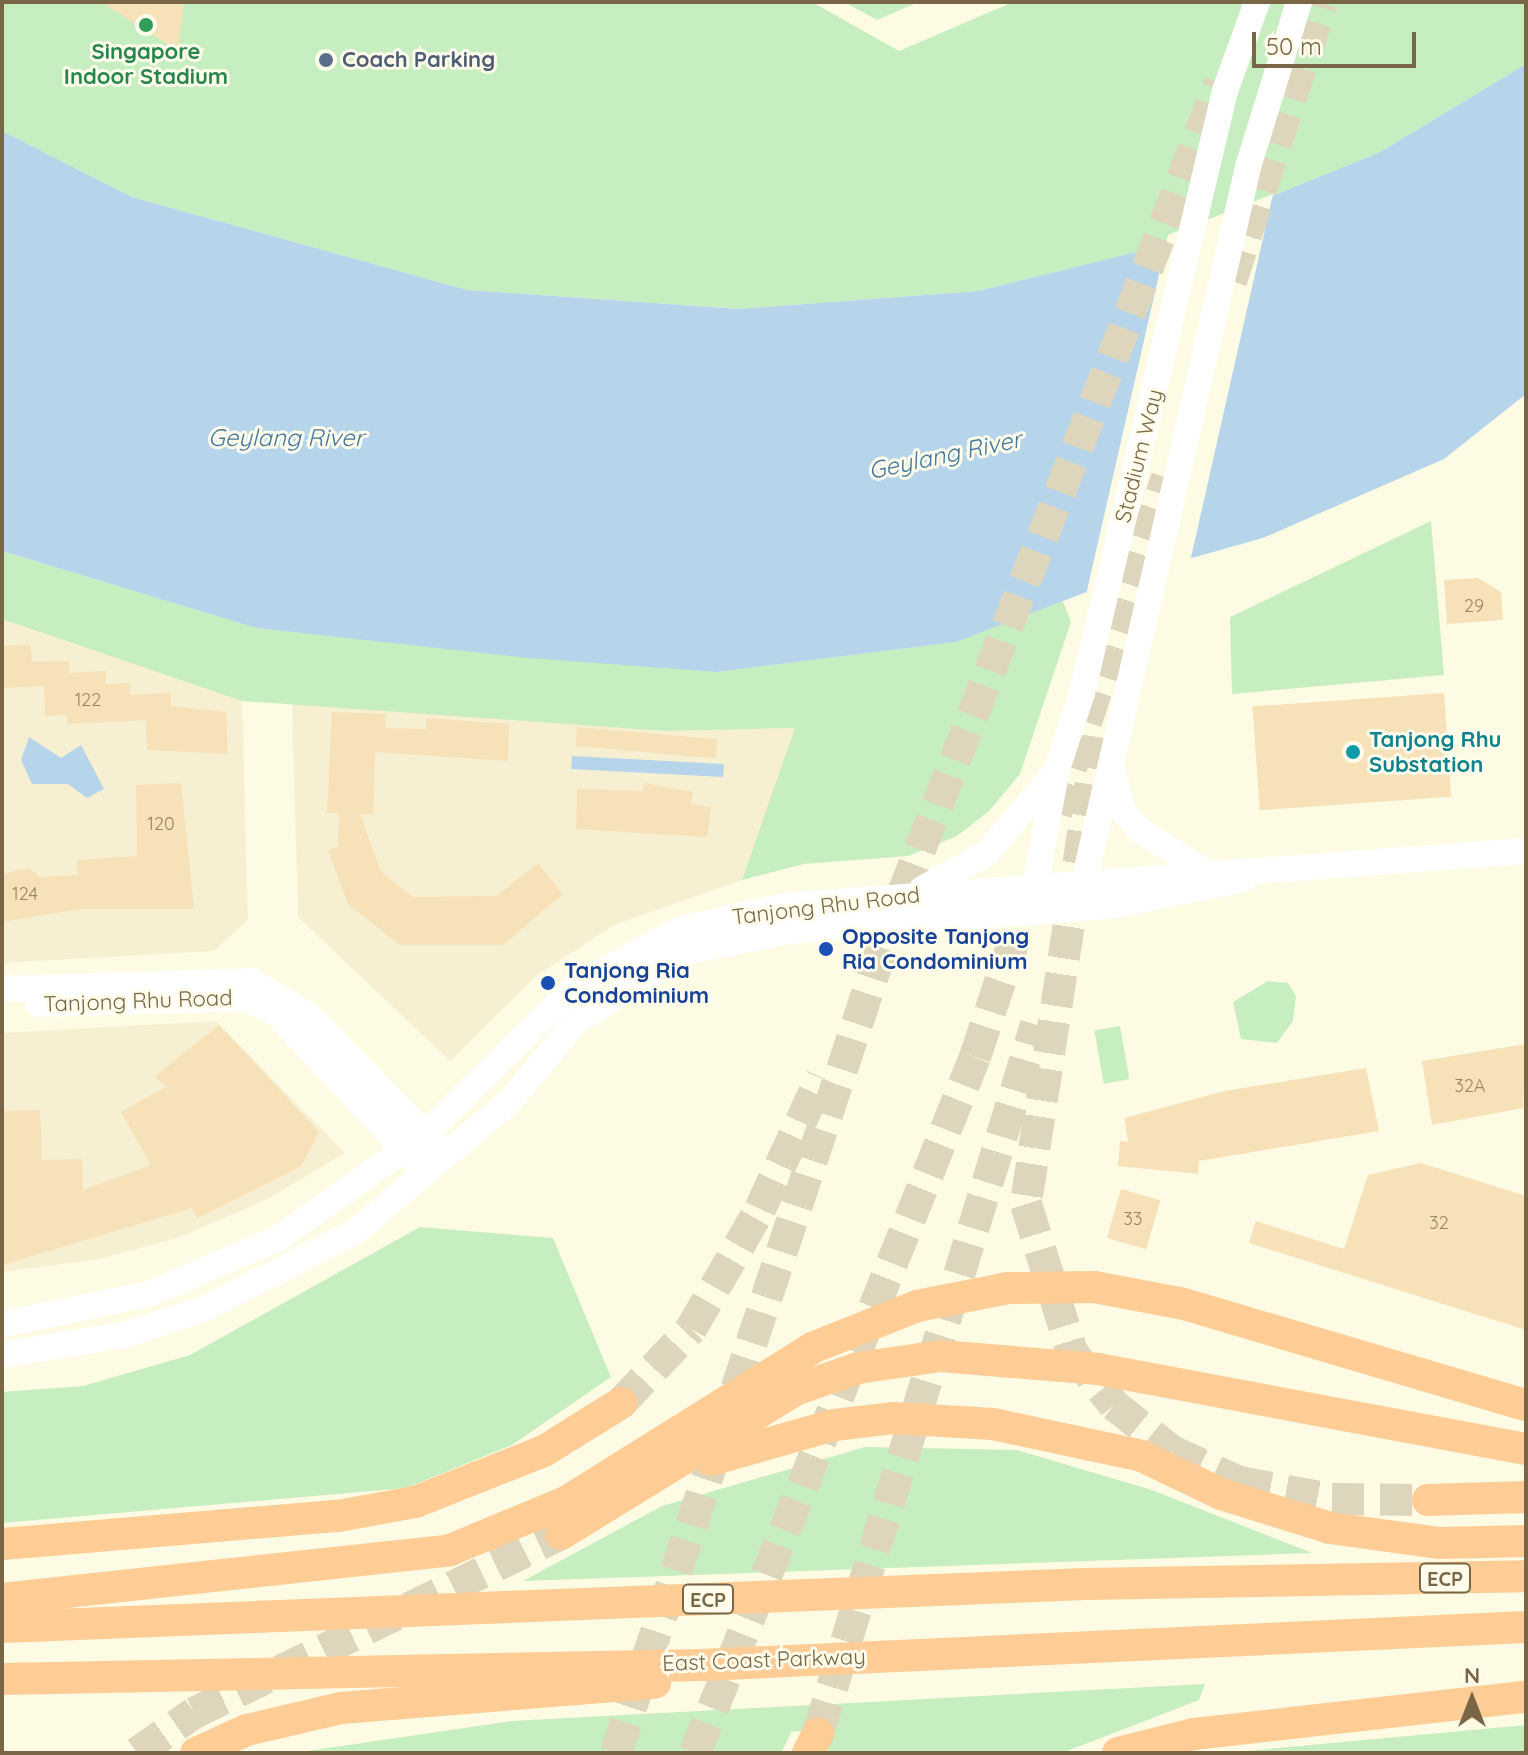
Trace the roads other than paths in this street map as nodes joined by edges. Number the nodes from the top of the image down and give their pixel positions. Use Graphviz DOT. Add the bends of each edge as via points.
graph roads {
  1 [pos="1257,2"];
  2 [pos="1299,2"];
  3 [pos="1110,756"];
  4 [pos="1057,769"];
  5 [pos="1526,851"];
  6 [pos="1265,870"];
  7 [pos="1206,872"];
  8 [pos="1035,886"];
  9 [pos="901,896"];
  10 [pos="1080,897"];
  11 [pos="1030,912"];
  12 [pos="2,989"];
  13 [pos="281,1005"];
  14 [pos="2,1006"];
  15 [pos="452,1106"];
  16 [pos="402,1110"];
  17 [pos="427,1133"];
  18 [pos="404,1149"];
  19 [pos="447,1157"];
  20 [pos="427,1174"];
  21 [pos="2,1324"];
  22 [pos="2,1355"];
  23 [pos="621,1403"];
  24 [pos="1526,1405"];
  25 [pos="1526,1449"];
  26 [pos="649,1485"];
  27 [pos="1526,1497"];
  28 [pos="1428,1500"];
  29 [pos="561,1534"];
  30 [pos="1526,1541"];
  31 [pos="2,1544"];
  32 [pos="1526,1576"];
  33 [pos="2,1599"];
  34 [pos="2,1627"];
  35 [pos="1526,1627"];
  36 [pos="702,1665"];
  37 [pos="1526,1677"];
  38 [pos="2,1679"];
  39 [pos="1526,1697"];
  40 [pos="1194,1734"];
  41 [pos="196,1753"];
  42 [pos="1118,1753"];
  1 -- 4 [label="street, Stadium Way" via="1210,164 1082,693"];
  2 -- 3 [label="street, Stadium Way" via="1248,167"];
  3 -- 7 [label="street" via="1122,809 1139,830"];
  3 -- 10 [label="street, Stadium Way"];
  4 -- 8 [label="street, Stadium Way"];
  4 -- 9 [label="street" via="987,853"];
  5 -- 6 [label="street, Tanjong Rhu Road"];
  6 -- 7 [label="street, Tanjong Rhu Road"];
  6 -- 10 [label="street, Tanjong Rhu Road" via="1220,889"];
  7 -- 10 [label="street, Tanjong Rhu Road"];
  8 -- 9 [label="street, Tanjong Rhu Road"];
  8 -- 10 [label="street, Tanjong Rhu Road"];
  8 -- 11 [label="street, Stadium Way"];
  9 -- 15 [label="street, Tanjong Rhu Road" via="732,915 631,950 576,985"];
  10 -- 11 [label="street, Tanjong Rhu Road"];
  11 -- 19 [label="street, Tanjong Rhu Road" via="790,931 689,951 577,1021 510,1101"];
  12 -- 13 [label="street, Tanjong Rhu Road" via="199,977 251,981"];
  13 -- 14 [label="street, Tanjong Rhu Road" via="244,998"];
  13 -- 16 [label="street, Tanjong Rhu Road"];
  13 -- 18 [label="street, Tanjong Rhu Road"];
  15 -- 16 [label="street" via="435,1115"];
  15 -- 17 [label="street, Tanjong Rhu Road"];
  16 -- 17 [label="street, Tanjong Rhu Road"];
  17 -- 18 [label="street, Tanjong Rhu Road"];
  17 -- 19 [label="street, Tanjong Rhu Road"];
  18 -- 20 [label="street, Tanjong Rhu Road"];
  18 -- 21 [label="street, Tanjong Rhu Road" via="333,1204 224,1267 63,1317"];
  19 -- 20 [label="street, Tanjong Rhu Road"];
  20 -- 22 [label="street, Tanjong Rhu Road" via="355,1232 250,1290 123,1335"];
  23 -- 31 [label="highway" via="544,1451 415,1502 338,1516"];
  24 -- 33 [label="highway" via="1184,1304 1094,1287 1008,1288 917,1306 812,1348 566,1502 450,1550"];
  25 -- 26 [label="highway" via="1098,1369 940,1356 858,1368 795,1390"];
  26 -- 29 [label="highway"];
  26 -- 30 [label="highway" via="800,1431 935,1418 1142,1456 1221,1494 1330,1528 1440,1543"];
  27 -- 28 [label="highway"];
  32 -- 34 [label="highway, ECP" via="1085,1584"];
  35 -- 36 [label="highway, East Coast Parkway"];
  36 -- 38 [label="highway, East Coast Parkway"];
  36 -- 41 [label="highway" via="646,1684 309,1713"];
  37 -- 40 [label="highway" via="1241,1710"];
  39 -- 40 [label="highway"];
  40 -- 42 [label="highway"];
}
